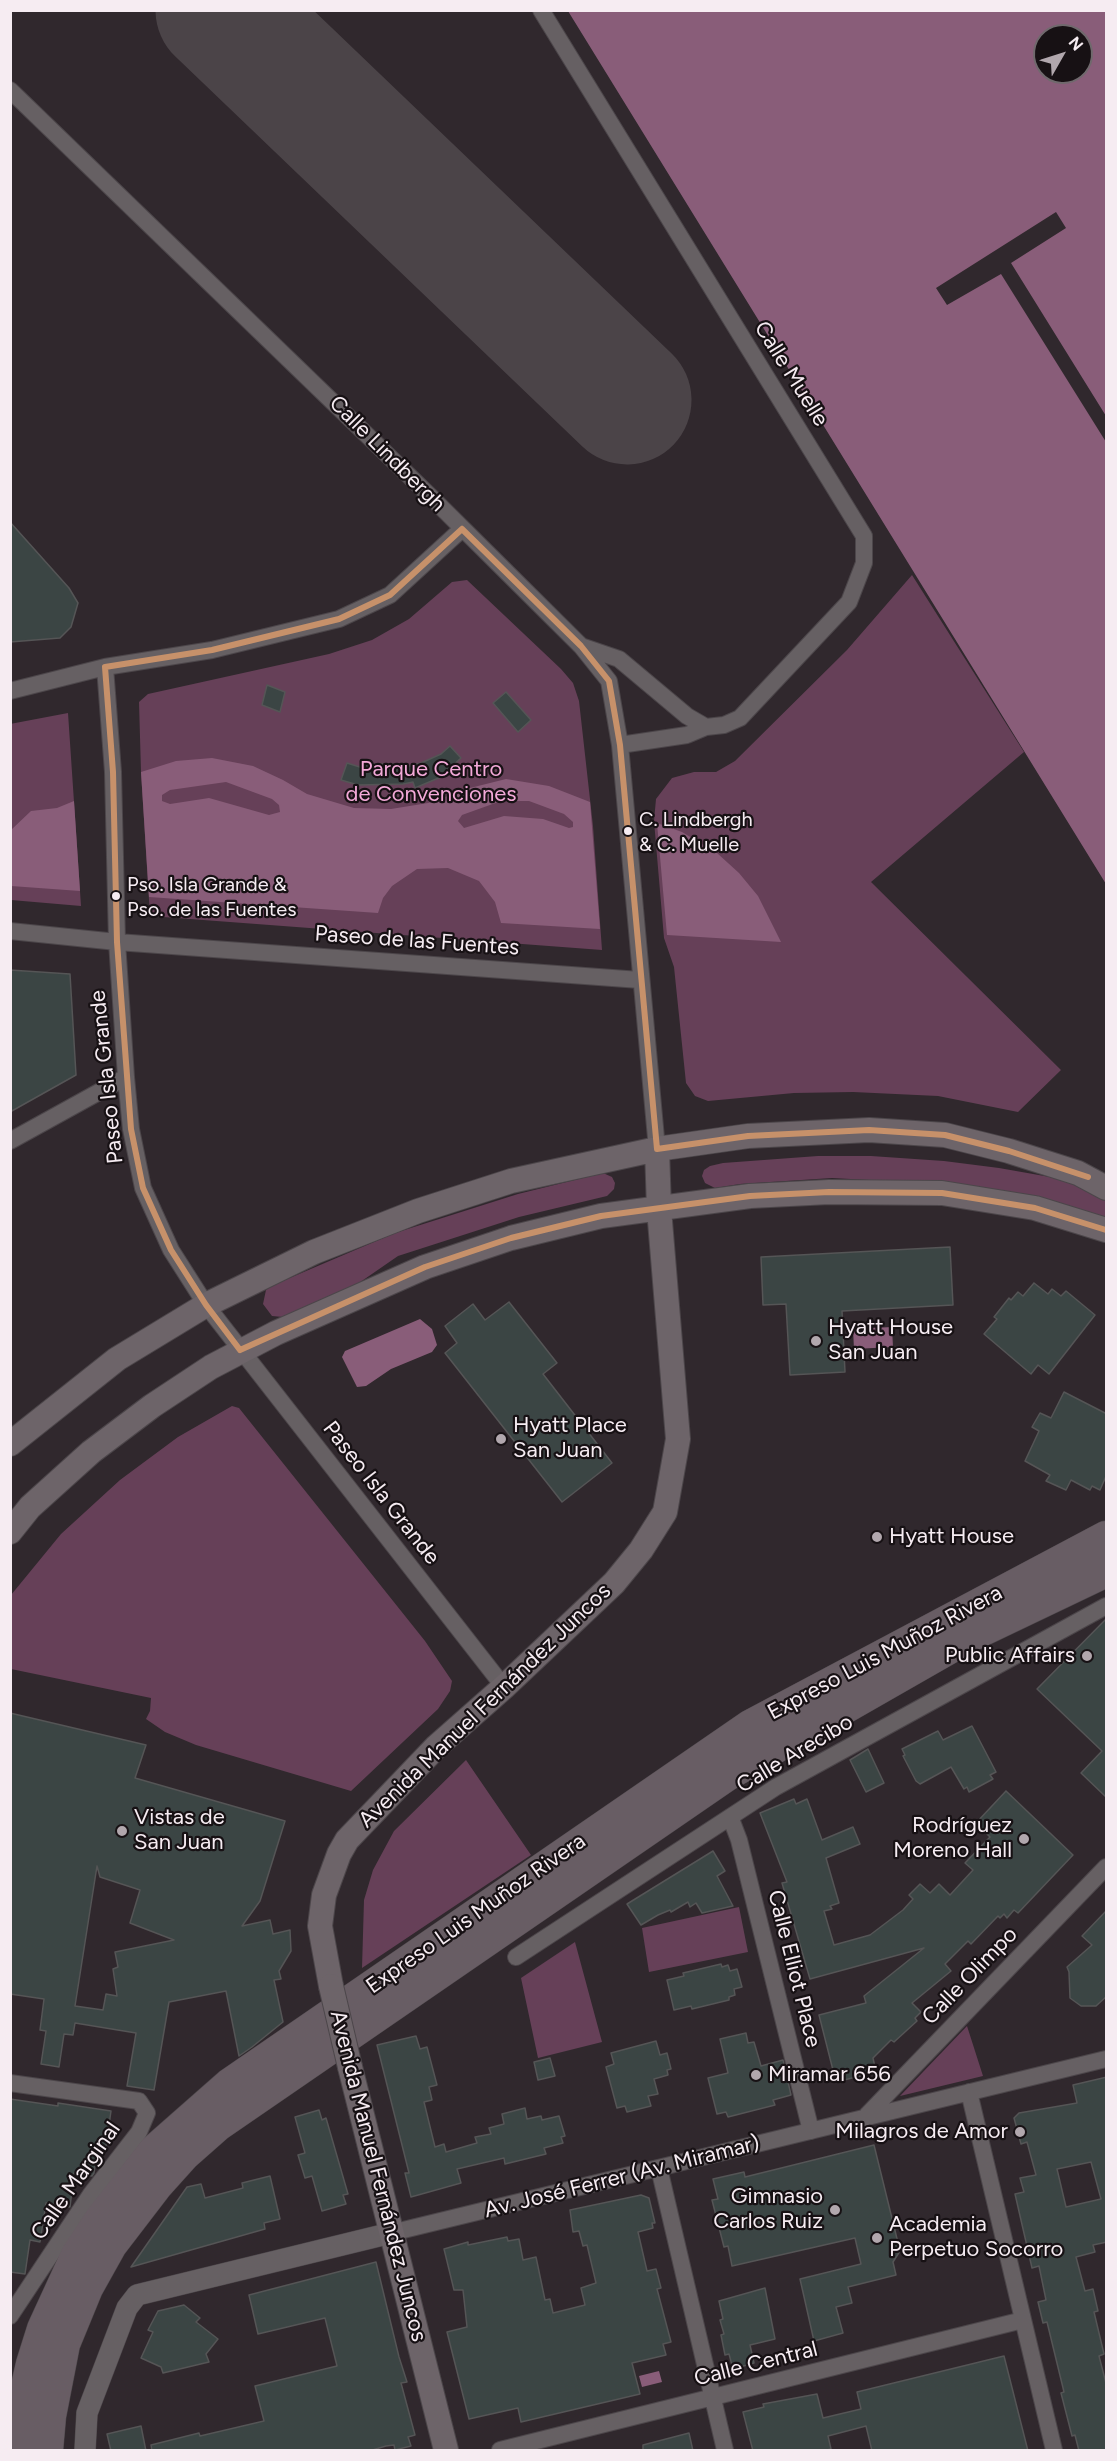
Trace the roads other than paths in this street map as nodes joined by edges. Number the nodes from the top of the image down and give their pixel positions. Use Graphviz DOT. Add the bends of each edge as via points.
graph roads {
  1 [pos="541,10"];
  2 [pos="10,90"];
  3 [pos="462,529"];
  4 [pos="581,646"];
  5 [pos="105,668"];
  6 [pos="10,691"];
  7 [pos="706,727"];
  8 [pos="620,745"];
  9 [pos="10,931"];
  10 [pos="117,942"];
  11 [pos="640,980"];
  12 [pos="126,1077"];
  13 [pos="10,1140"];
  14 [pos="657,1149"];
  15 [pos="1107,1188"];
  16 [pos="659,1209"];
  17 [pos="1107,1230"];
  18 [pos="207,1305"];
  19 [pos="240,1350"];
  20 [pos="10,1444"];
  21 [pos="10,1532"];
  22 [pos="1107,1538"];
  23 [pos="1107,1571"];
  24 [pos="1107,1606"];
  25 [pos="504,1687"];
  26 [pos="731,1819"];
  27 [pos="1107,1867"];
  28 [pos="516,1957"];
  29 [pos="1107,2059"];
  30 [pos="10,2083"];
  31 [pos="969,2092"];
  32 [pos="866,2116"];
  33 [pos="811,2131"];
  34 [pos="659,2168"];
  35 [pos="391,2233"];
  36 [pos="16,2303"];
  37 [pos="10,2316"];
  38 [pos="1023,2320"];
  39 [pos="714,2398"];
  40 [pos="19,2451"];
  41 [pos="47,2451"];
  42 [pos="86,2451"];
  43 [pos="446,2451"];
  44 [pos="500,2451"];
  45 [pos="725,2451"];
  46 [pos="1054,2451"];
  1 -- 7 [label="street, Calle Muelle" via="864,536 864,564 849,602 740,718"];
  2 -- 3 [label="street, Calle Lindbergh"];
  3 -- 4 [label="street, Calle Lindbergh"];
  3 -- 5 [label="street" via="390,595 339,619 212,650"];
  4 -- 7 [label="street" via="619,659 687,716"];
  4 -- 8 [label="street, Calle Lindbergh" via="609,681"];
  5 -- 6 [label="street"];
  5 -- 10 [label="street, Paseo Isla Grande" via="113,772"];
  7 -- 8 [label="street, Calle Muelle" via="687,735"];
  8 -- 11 [label="street, Calle Lindbergh"];
  9 -- 10 [label="street, Paseo de las Fuentes"];
  10 -- 11 [label="street, Paseo de las Fuentes"];
  10 -- 12 [label="street, Paseo Isla Grande"];
  11 -- 14 [label="street, Calle Lindbergh"];
  12 -- 13 [label="street"];
  12 -- 18 [label="street, Paseo Isla Grande" via="143,1188 171,1250"];
  14 -- 15 [label="main road" via="748,1136 846,1131 945,1135 1078,1173"];
  14 -- 16 [label="main road, Calle Lindbergh"];
  14 -- 18 [label="main road" via="511,1181 418,1211 314,1252"];
  16 -- 17 [label="main road" via="750,1196 942,1193 1035,1208"];
  16 -- 19 [label="main road" via="601,1216 512,1238 424,1267"];
  16 -- 25 [label="main road, Avenida Manuel Fernández Juncos" via="678,1439 665,1512 614,1583"];
  18 -- 19 [label="street, Paseo Isla Grande"];
  18 -- 20 [label="main road" via="117,1359"];
  19 -- 21 [label="main road" via="152,1406 91,1452 30,1507"];
  19 -- 25 [label="street, Paseo Isla Grande"];
  22 -- 40 [label="highway, Expreso Luis Muñoz Rivera" via="750,1726 230,2084 155,2150 77,2255 43,2329 32,2364 22,2408"];
  23 -- 41 [label="highway, Expreso Luis Muñoz Rivera" via="970,1636 727,1775 218,2125 157,2185 111,2245 87,2288 64,2344"];
  24 -- 26 [label="street, Calle Arecibo" via="776,1787"];
  25 -- 35 [label="main road, Avenida Manuel Fernández Juncos, bridge" via="436,1747 351,1835 324,1895 320,1926 331,1986"];
  26 -- 28 [label="street, Calle Arecibo"];
  26 -- 33 [label="street, Calle Elliot Place"];
  27 -- 32 [label="street, Calle Olimpo"];
  29 -- 31 [label="street, Av. José Ferrer (Av. Miramar)"];
  30 -- 36 [label="street, Calle Marginal" via="139,2101 147,2113 139,2132"];
  31 -- 32 [label="street, Av. José Ferrer (Av. Miramar)"];
  31 -- 38 [label="street"];
  32 -- 33 [label="street, Av. José Ferrer (Av. Miramar)"];
  33 -- 34 [label="street, Av. José Ferrer (Av. Miramar)"];
  34 -- 35 [label="street, Av. José Ferrer (Av. Miramar)"];
  34 -- 39 [label="street"];
  35 -- 42 [label="street, Av. José Ferrer (Av. Miramar)" via="137,2295 127,2308 87,2413"];
  35 -- 43 [label="main road, Avenida Manuel Fernández Juncos"];
  36 -- 37 [label="street, Calle Marginal"];
  38 -- 39 [label="street, Calle Central"];
  38 -- 46 [label="street"];
  39 -- 44 [label="street, Calle Central"];
  39 -- 45 [label="street"];
}
